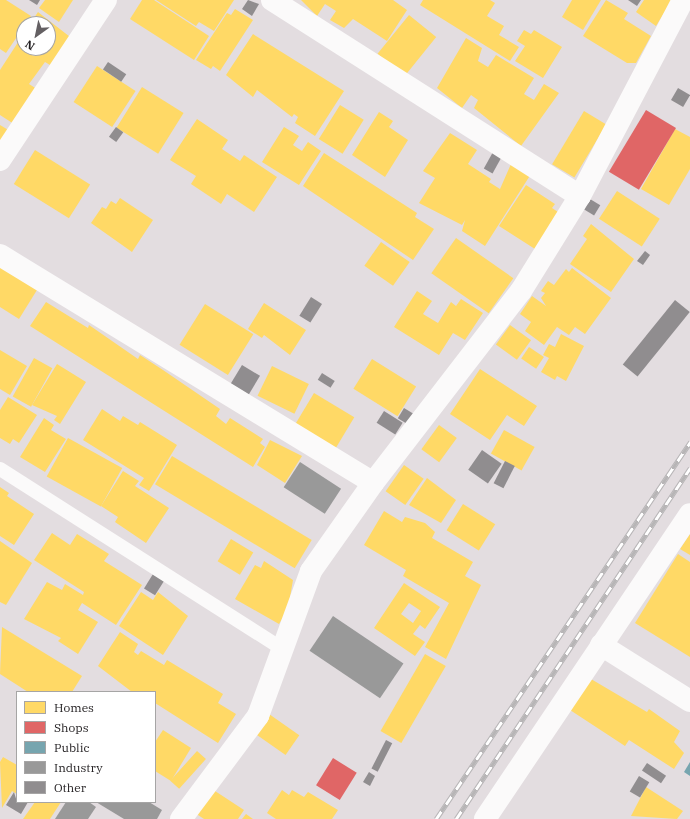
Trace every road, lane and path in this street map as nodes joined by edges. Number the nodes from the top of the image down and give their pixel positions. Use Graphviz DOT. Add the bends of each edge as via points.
graph roads {
  1 [pos="106,0"];
  2 [pos="272,0"];
  3 [pos="683,0"];
  4 [pos="0,160"];
  5 [pos="580,196"];
  6 [pos="0,256"];
  7 [pos="0,469"];
  8 [pos="373,483"];
  9 [pos="690,514"];
  10 [pos="601,645"];
  11 [pos="284,650"];
  12 [pos="690,701"];
  13 [pos="181,819"];
  14 [pos="485,819"];
  1 -- 4 [label="street"];
  2 -- 5 [label="street"];
  3 -- 5 [label="street"];
  5 -- 8 [label="street" via="521,291"];
  6 -- 8 [label="street"];
  7 -- 11 [label="lane"];
  8 -- 11 [label="street" via="310,571"];
  9 -- 10 [label="street"];
  10 -- 12 [label="street"];
  10 -- 14 [label="street"];
  11 -- 13 [label="street" via="258,716"];
}
